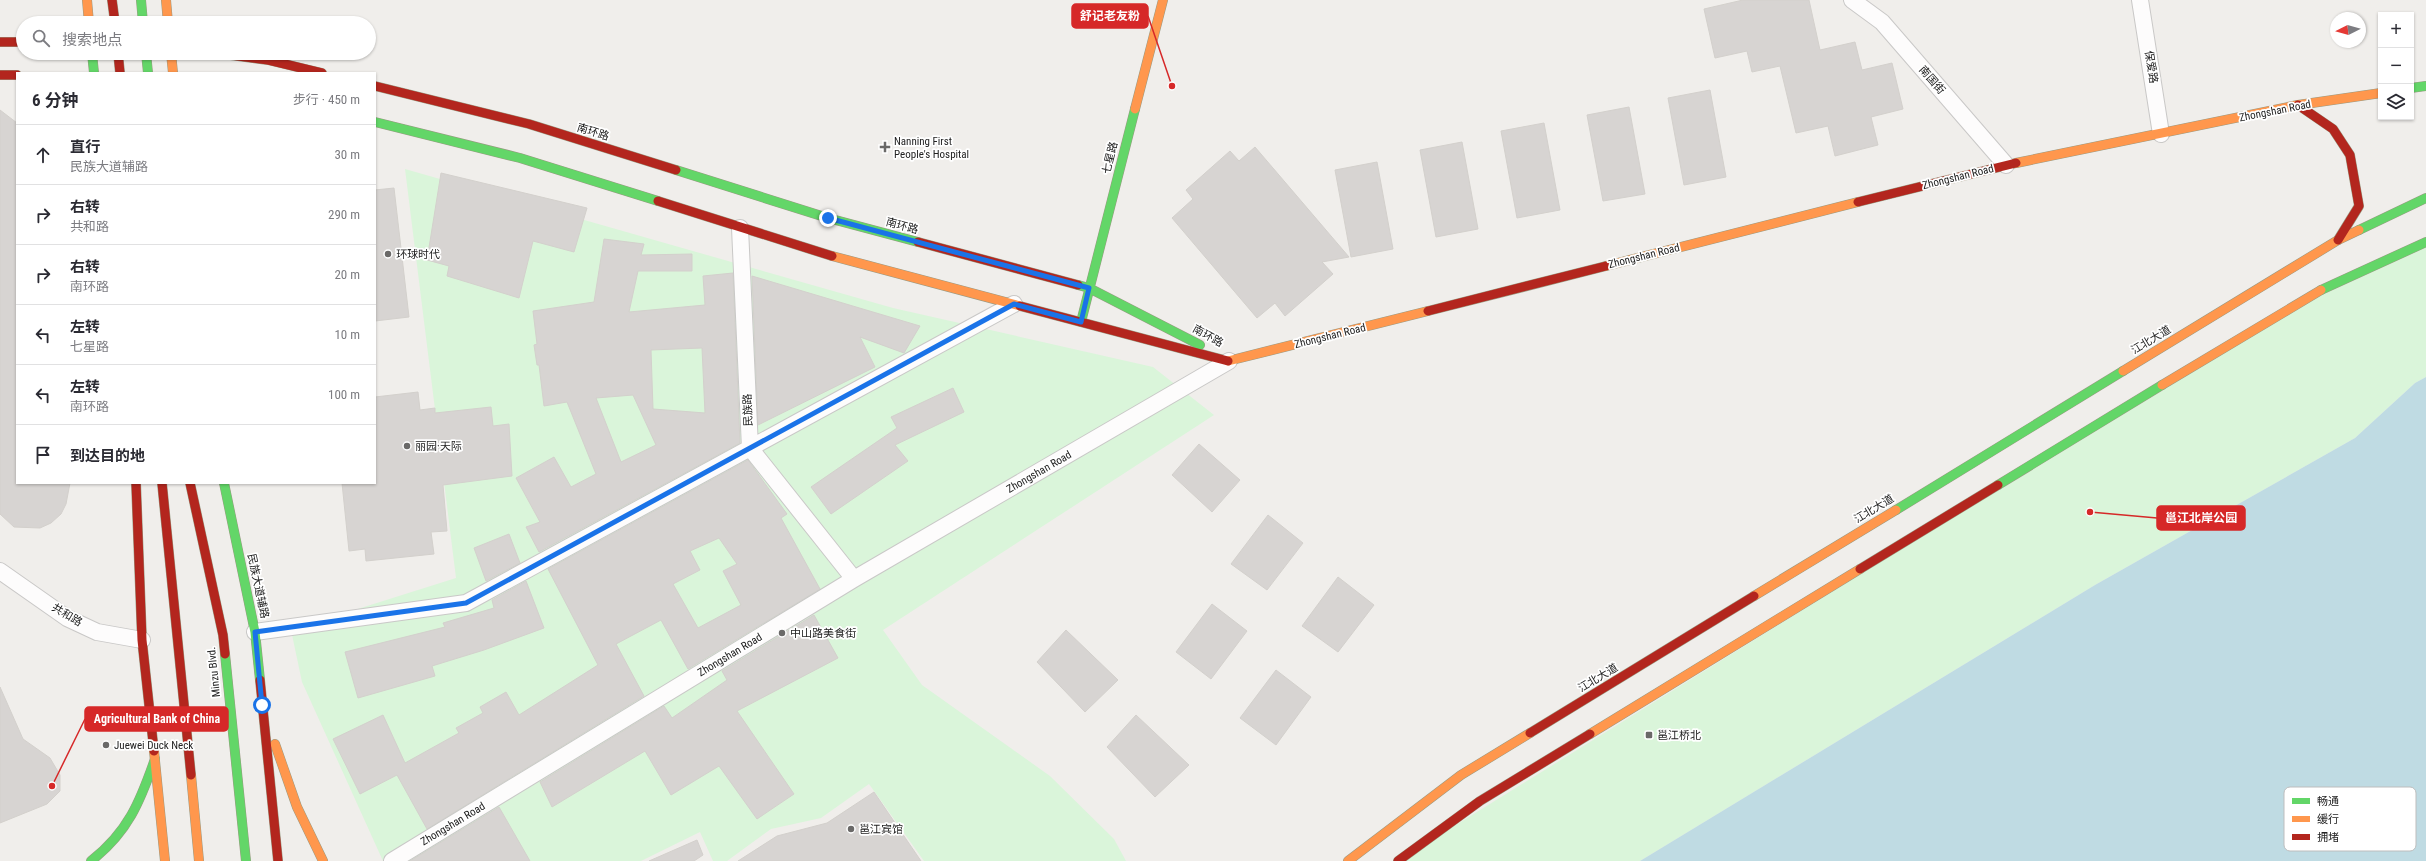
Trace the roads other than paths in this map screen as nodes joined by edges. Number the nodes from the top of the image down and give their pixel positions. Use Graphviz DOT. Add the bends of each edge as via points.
graph roads {
  1 [pos="87,0"];
  2 [pos="112,0"];
  3 [pos="141,0"];
  4 [pos="166,0"];
  5 [pos="1163,0"];
  6 [pos="1852,0"];
  7 [pos="2140,0"];
  8 [pos="88,16"];
  9 [pos="114,16"];
  10 [pos="142,16"];
  11 [pos="167,16"];
  12 [pos="0,42"];
  13 [pos="16,42"];
  14 [pos="93,60"];
  15 [pos="119,60"];
  16 [pos="147,60"];
  17 [pos="172,60"];
  18 [pos="268,60"];
  19 [pos="94,72"];
  20 [pos="120,72"];
  21 [pos="148,72"];
  22 [pos="174,72"];
  23 [pos="318,72"];
  24 [pos="0,75"];
  25 [pos="16,75"];
  26 [pos="376,86"];
  27 [pos="2426,86"];
  28 [pos="2414,88"];
  29 [pos="2378,93"];
  30 [pos="2298,105"];
  31 [pos="376,122"];
  32 [pos="2161,134"];
  33 [pos="2006,165"];
  34 [pos="2426,198"];
  35 [pos="740,228"];
  36 [pos="2338,240"];
  37 [pos="2426,242"];
  38 [pos="1089,288"];
  39 [pos="1014,304"];
  40 [pos="1081,322"];
  41 [pos="1229,361"];
  42 [pos="750,448"];
  43 [pos="136,484"];
  44 [pos="162,484"];
  45 [pos="190,484"];
  46 [pos="224,484"];
  47 [pos="0,571"];
  48 [pos="854,579"];
  49 [pos="255,632"];
  50 [pos="142,640"];
  51 [pos="262,705"];
  52 [pos="154,759"];
  53 [pos="91,861"];
  54 [pos="165,861"];
  55 [pos="199,861"];
  56 [pos="246,861"];
  57 [pos="278,861"];
  58 [pos="323,861"];
  59 [pos="392,861"];
  60 [pos="1348,861"];
  61 [pos="1398,861"];
  1 -- 8 [label="main road"];
  2 -- 9 [label="main road"];
  3 -- 10 [label="main road"];
  4 -- 11 [label="main road"];
  5 -- 38 [label="main road, 七星路"];
  6 -- 33 [label="street, 南国街" via="1882,22"];
  7 -- 32 [label="street, 保爱路"];
  12 -- 13 [label="main road"];
  14 -- 19 [label="main road"];
  15 -- 20 [label="main road"];
  16 -- 21 [label="main road"];
  17 -- 22 [label="main road"];
  18 -- 23 [label="main road"];
  24 -- 25 [label="main road"];
  26 -- 38 [label="main road, 南环路" via="529,124 828,218"];
  27 -- 28 [label="main road"];
  29 -- 30 [label="main road, Zhongshan Road"];
  30 -- 32 [label="main road, Zhongshan Road"];
  30 -- 36 [label="main road" via="2334,129 2350,155 2359,206"];
  31 -- 35 [label="main road, 南环路" via="520,158"];
  32 -- 33 [label="main road, Zhongshan Road"];
  33 -- 41 [label="main road, Zhongshan Road"];
  34 -- 36 [label="main road, 江北大道"];
  35 -- 39 [label="main road, 南环路" via="818,252"];
  35 -- 42 [label="street, 民族路"];
  36 -- 60 [label="main road, 江北大道" via="1461,775"];
  37 -- 61 [label="main road" via="2312,294 1480,801"];
  38 -- 40 [label="main road, 七星路"];
  38 -- 41 [label="main road, 南环路"];
  39 -- 40 [label="main road, 南环路"];
  39 -- 42 [label="street"];
  40 -- 41 [label="main road, 南环路"];
  41 -- 48 [label="street, Zhongshan Road"];
  42 -- 48 [label="street"];
  42 -- 49 [label="street" via="466,603"];
  43 -- 50 [label="main road"];
  44 -- 55 [label="main road"];
  45 -- 56 [label="main road, Minzu Blvd." via="223,636"];
  46 -- 49 [label="main road, 民族大道辅路"];
  47 -- 50 [label="street, 共和路" via="67,618 97,632"];
  48 -- 59 [label="street, Zhongshan Road"];
  49 -- 51 [label="main road, 民族大道辅路"];
  50 -- 52 [label="main road"];
  51 -- 57 [label="main road, 民族大道辅路"];
  51 -- 58 [label="main road" via="297,807"];
  52 -- 53 [label="main road" via="140,805 124,830"];
  52 -- 54 [label="main road"];
}
